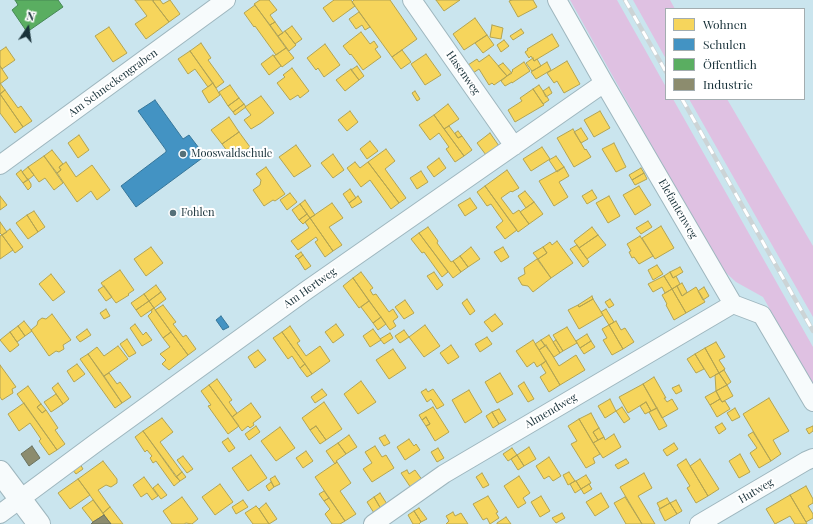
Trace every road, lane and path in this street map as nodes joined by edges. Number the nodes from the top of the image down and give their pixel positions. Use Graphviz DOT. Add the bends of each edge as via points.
graph roads {
  1 [pos="226,0"];
  2 [pos="412,0"];
  3 [pos="557,0"];
  4 [pos="604,83"];
  5 [pos="514,146"];
  6 [pos="0,165"];
  7 [pos="733,304"];
  8 [pos="813,402"];
  9 [pos="813,458"];
  10 [pos="0,472"];
  11 [pos="20,499"];
  12 [pos="0,514"];
  13 [pos="39,524"];
  14 [pos="373,524"];
  15 [pos="699,524"];
  1 -- 6 [label="street, Am Schneckengraben"];
  2 -- 5 [label="street, Hasenweg"];
  3 -- 4 [label="street, Elefantenweg"];
  4 -- 5 [label="street, Am Hertweg"];
  4 -- 7 [label="street, Elefantenweg"];
  5 -- 11 [label="street, Am Hertweg" via="307,290"];
  7 -- 8 [label="street" via="762,315"];
  7 -- 14 [label="street, Almendweg" via="451,470"];
  9 -- 15 [label="street, Hutweg"];
  10 -- 11 [label="main road"];
  11 -- 12 [label="street, Am Hertweg"];
  11 -- 13 [label="main road"];
}
